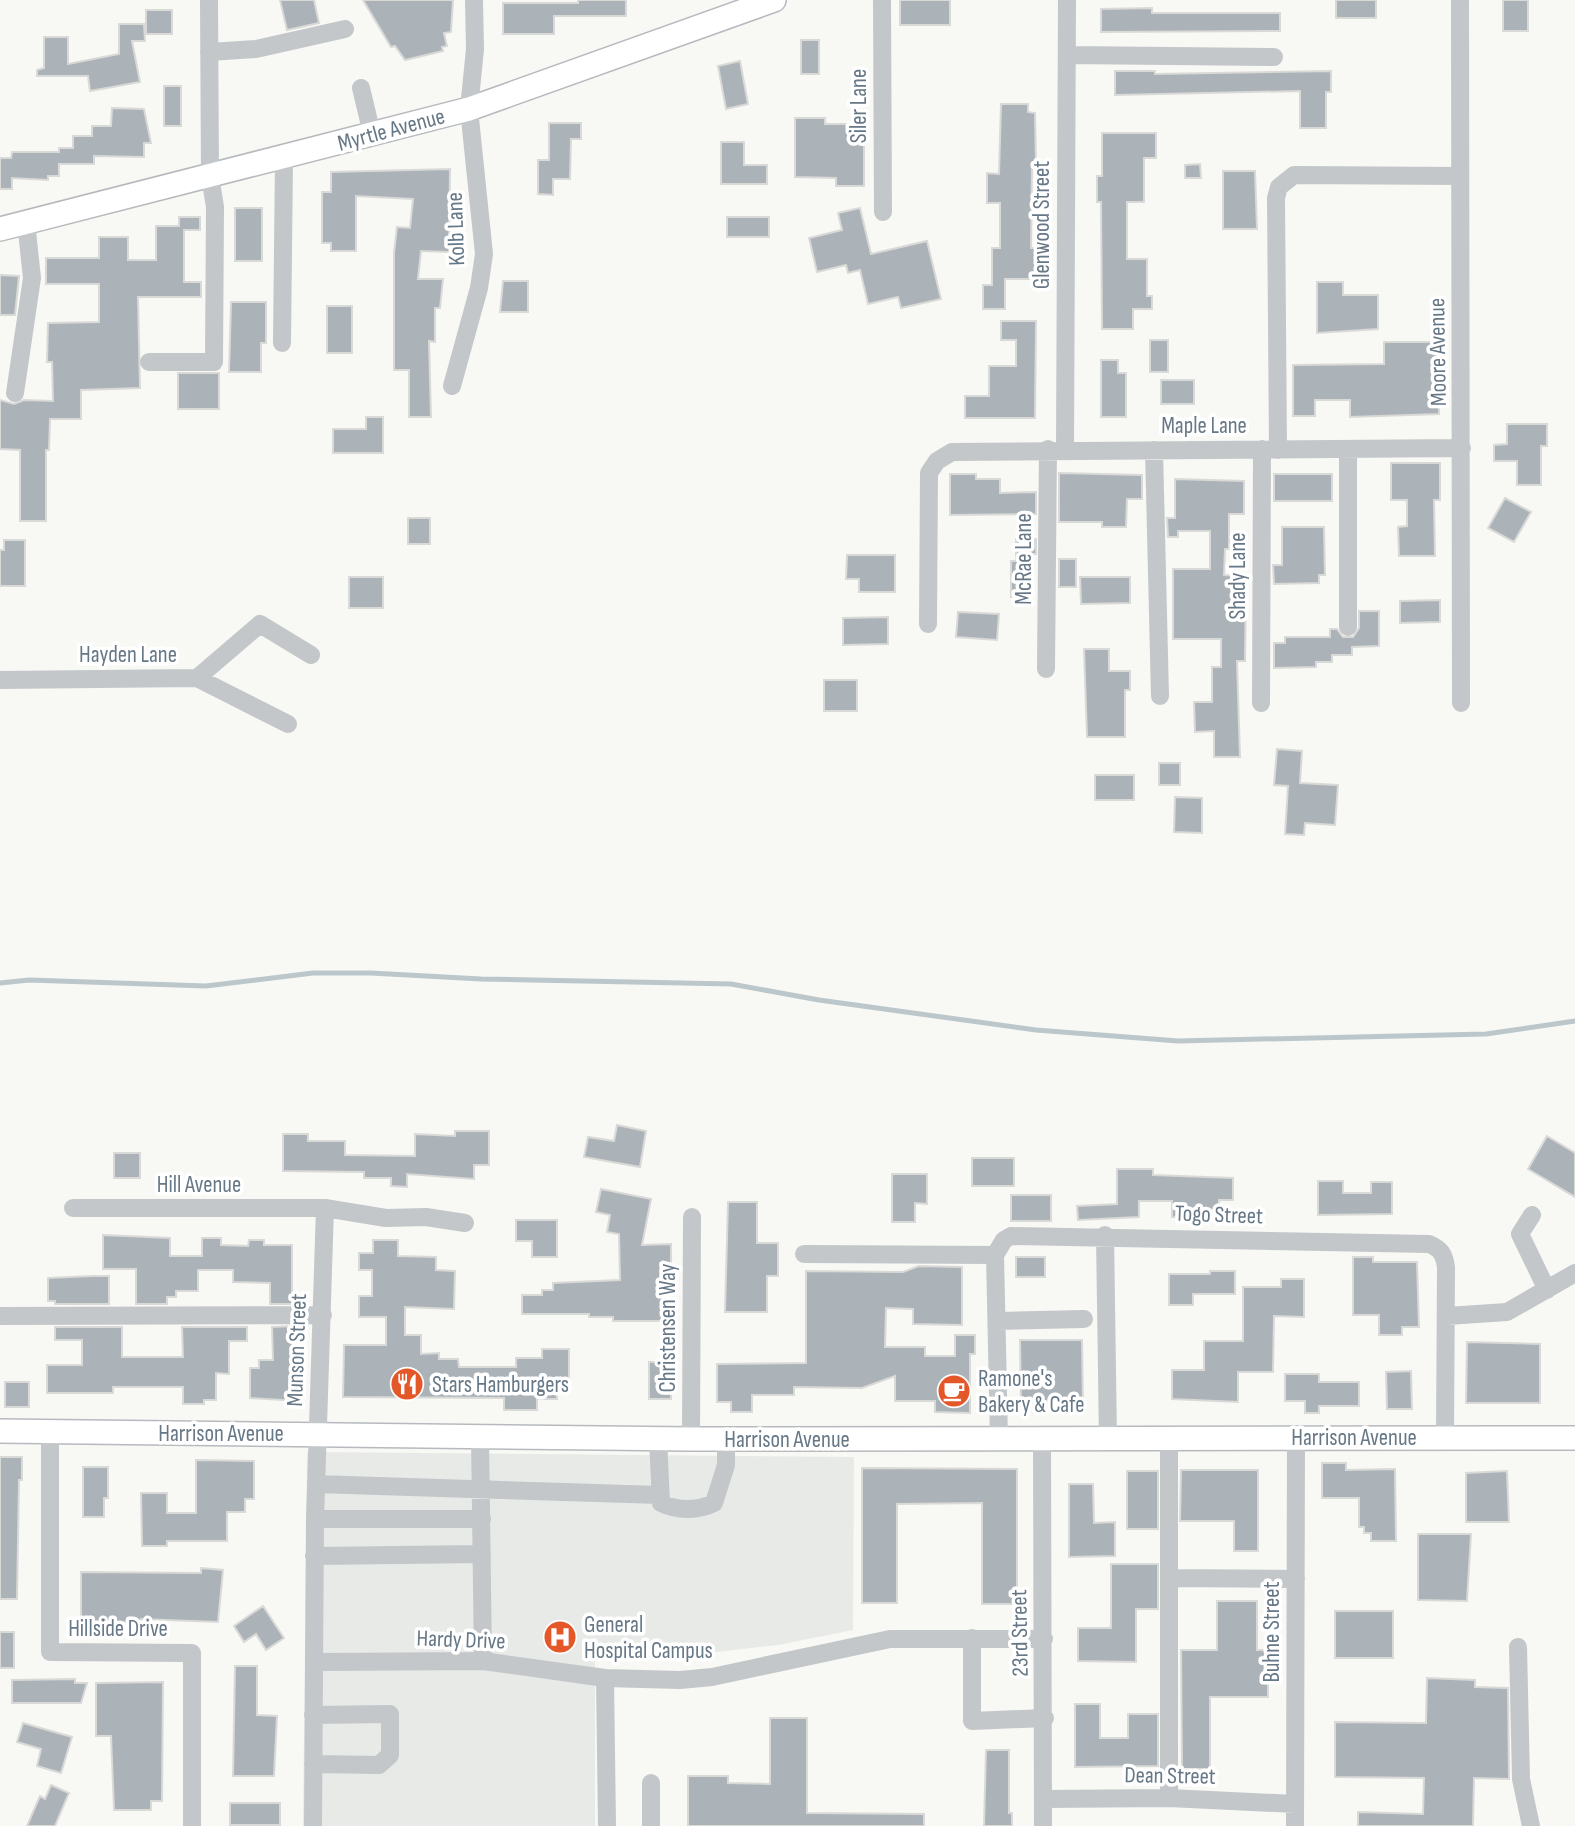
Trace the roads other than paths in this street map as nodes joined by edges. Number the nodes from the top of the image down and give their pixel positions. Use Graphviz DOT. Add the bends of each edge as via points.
graph roads {
  1 [pos="209,0"];
  2 [pos="474,0"];
  3 [pos="774,0"];
  4 [pos="882,0"];
  5 [pos="1067,0"];
  6 [pos="1460,0"];
  7 [pos="345,29"];
  8 [pos="209,52"];
  9 [pos="1067,55"];
  10 [pos="1274,57"];
  11 [pos="361,88"];
  12 [pos="469,109"];
  13 [pos="372,134"];
  14 [pos="284,158"];
  15 [pos="210,176"];
  16 [pos="1460,176"];
  17 [pos="883,212"];
  18 [pos="26,222"];
  19 [pos="0,229"];
  20 [pos="282,343"];
  21 [pos="149,362"];
  22 [pos="453,386"];
  23 [pos="15,393"];
  24 [pos="1462,448"];
  25 [pos="1056,449"];
  26 [pos="1270,449"];
  27 [pos="1348,449"];
  28 [pos="1154,450"];
  29 [pos="929,624"];
  30 [pos="1348,627"];
  31 [pos="311,654"];
  32 [pos="1046,669"];
  33 [pos="197,678"];
  34 [pos="0,680"];
  35 [pos="1160,696"];
  36 [pos="1261,703"];
  37 [pos="1461,703"];
  38 [pos="288,724"];
  39 [pos="73,1208"];
  40 [pos="325,1208"];
  41 [pos="1532,1215"];
  42 [pos="692,1217"];
  43 [pos="465,1223"];
  44 [pos="1105,1235"];
  45 [pos="998,1249"];
  46 [pos="804,1254"];
  47 [pos="1575,1273"];
  48 [pos="1547,1290"];
  49 [pos="323,1315"];
  50 [pos="0,1316"];
  51 [pos="1447,1316"];
  52 [pos="1084,1319"];
  53 [pos="997,1321"];
  54 [pos="50,1431"];
  55 [pos="0,1432"];
  56 [pos="317,1433"];
  57 [pos="480,1436"];
  58 [pos="1296,1437"];
  59 [pos="1445,1437"];
  60 [pos="659,1438"];
  61 [pos="999,1438"];
  62 [pos="1108,1438"];
  63 [pos="1169,1438"];
  64 [pos="1575,1438"];
  65 [pos="691,1439"];
  66 [pos="726,1439"];
  67 [pos="1042,1439"];
  68 [pos="316,1484"];
  69 [pos="482,1488"];
  70 [pos="659,1495"];
  71 [pos="315,1519"];
  72 [pos="482,1519"];
  73 [pos="482,1554"];
  74 [pos="314,1556"];
  75 [pos="1169,1578"];
  76 [pos="1296,1578"];
  77 [pos="972,1637"];
  78 [pos="1044,1639"];
  79 [pos="1518,1647"];
  80 [pos="482,1661"];
  81 [pos="314,1662"];
  82 [pos="605,1678"];
  83 [pos="313,1715"];
  84 [pos="1045,1718"];
  85 [pos="313,1764"];
  86 [pos="651,1783"];
  87 [pos="1169,1798"];
  88 [pos="1044,1799"];
  89 [pos="1295,1804"];
  90 [pos="192,1826"];
  91 [pos="313,1826"];
  92 [pos="607,1826"];
  93 [pos="651,1826"];
  94 [pos="1043,1826"];
  95 [pos="1295,1826"];
  96 [pos="1531,1826"];
  1 -- 8 [label="street"];
  2 -- 12 [label="street, Kolb Lane"];
  3 -- 12 [label="main road, Myrtle Avenue"];
  4 -- 17 [label="street, Siler Lane"];
  5 -- 9 [label="street, Glenwood Street"];
  6 -- 16 [label="street, Moore Avenue"];
  7 -- 8 [label="street" via="256,49"];
  8 -- 15 [label="street"];
  9 -- 10 [label="street"];
  9 -- 25 [label="street, Glenwood Street"];
  11 -- 13 [label="street"];
  12 -- 13 [label="main road, Myrtle Avenue"];
  12 -- 22 [label="street, Kolb Lane" via="484,254"];
  13 -- 14 [label="main road, Myrtle Avenue"];
  14 -- 15 [label="main road, Myrtle Avenue"];
  14 -- 20 [label="street"];
  15 -- 18 [label="main road, Myrtle Avenue"];
  15 -- 21 [label="street" via="215,207 214,362"];
  16 -- 24 [label="street, Moore Avenue"];
  16 -- 26 [label="street, Shady Lane" via="1294,175 1279,187"];
  18 -- 19 [label="main road, Myrtle Avenue"];
  18 -- 23 [label="street" via="32,278"];
  24 -- 27 [label="street, Maple Lane"];
  24 -- 37 [label="street, Moore Avenue"];
  25 -- 28 [label="street, Maple Lane"];
  25 -- 29 [label="street, Maple Lane" via="967,450 937,461 929,473"];
  25 -- 32 [label="street, McRae Lane"];
  26 -- 27 [label="street, Maple Lane"];
  26 -- 28 [label="street, Maple Lane"];
  26 -- 36 [label="street, Shady Lane"];
  27 -- 30 [label="street"];
  28 -- 35 [label="street"];
  31 -- 33 [label="street" via="260,624"];
  33 -- 34 [label="street, Hayden Lane"];
  33 -- 38 [label="street, Hayden Lane"];
  39 -- 40 [label="street, Hill Avenue"];
  40 -- 43 [label="street, Hill Avenue"];
  40 -- 49 [label="street, Munson Street"];
  41 -- 48 [label="street" via="1520,1234"];
  42 -- 65 [label="street, Christensen Way"];
  44 -- 45 [label="street, Togo Street" via="1011,1236"];
  44 -- 51 [label="street, Togo Street" via="1429,1244 1445,1258"];
  44 -- 62 [label="street"];
  45 -- 46 [label="street, Togo Street"];
  45 -- 53 [label="street"];
  47 -- 48 [label="street"];
  48 -- 51 [label="street" via="1507,1312"];
  49 -- 50 [label="street"];
  49 -- 56 [label="street, Munson Street"];
  51 -- 59 [label="street"];
  52 -- 53 [label="street"];
  53 -- 61 [label="street"];
  54 -- 55 [label="main road, Harrison Avenue"];
  54 -- 56 [label="main road, Harrison Avenue"];
  54 -- 90 [label="street, Hillside Drive" via="50,1652 191,1653"];
  56 -- 57 [label="main road, Harrison Avenue"];
  56 -- 68 [label="street, Munson Street"];
  57 -- 60 [label="main road, Harrison Avenue"];
  57 -- 69 [label="street"];
  58 -- 59 [label="main road, Harrison Avenue"];
  58 -- 63 [label="main road, Harrison Avenue"];
  58 -- 76 [label="street, Buhne Street"];
  59 -- 64 [label="main road, Harrison Avenue"];
  60 -- 65 [label="main road, Harrison Avenue"];
  60 -- 70 [label="street"];
  61 -- 66 [label="main road, Harrison Avenue"];
  61 -- 67 [label="main road, Harrison Avenue"];
  62 -- 63 [label="main road, Harrison Avenue"];
  62 -- 67 [label="main road, Harrison Avenue"];
  63 -- 75 [label="street"];
  65 -- 66 [label="main road, Harrison Avenue"];
  66 -- 70 [label="street" via="726,1465 714,1503 703,1508 670,1507 661,1503"];
  67 -- 78 [label="street, 23rd Street"];
  68 -- 69 [label="street"];
  68 -- 71 [label="street, Munson Street"];
  69 -- 70 [label="street"];
  69 -- 72 [label="street"];
  71 -- 72 [label="street"];
  71 -- 74 [label="street, Munson Street"];
  72 -- 73 [label="street"];
  73 -- 74 [label="street"];
  73 -- 80 [label="street"];
  74 -- 81 [label="street, Munson Street"];
  75 -- 76 [label="street"];
  75 -- 87 [label="street"];
  76 -- 89 [label="street, Buhne Street"];
  77 -- 78 [label="street, Hardy Drive"];
  77 -- 82 [label="street, Hardy Drive" via="866,1642 695,1679"];
  77 -- 84 [label="street" via="972,1721"];
  78 -- 84 [label="street, 23rd Street"];
  79 -- 96 [label="street" via="1521,1779"];
  80 -- 81 [label="street, Hardy Drive"];
  80 -- 82 [label="street, Hardy Drive"];
  81 -- 83 [label="street, Munson Street"];
  82 -- 92 [label="street"];
  83 -- 85 [label="street, Munson Street"];
  83 -- 85 [label="street" via="390,1714 390,1755 379,1765"];
  84 -- 88 [label="street, 23rd Street"];
  85 -- 91 [label="street, Munson Street"];
  86 -- 93 [label="street"];
  87 -- 88 [label="street, Dean Street"];
  87 -- 89 [label="street, Dean Street"];
  88 -- 94 [label="street, 23rd Street"];
  89 -- 95 [label="street, Buhne Street"];
}
